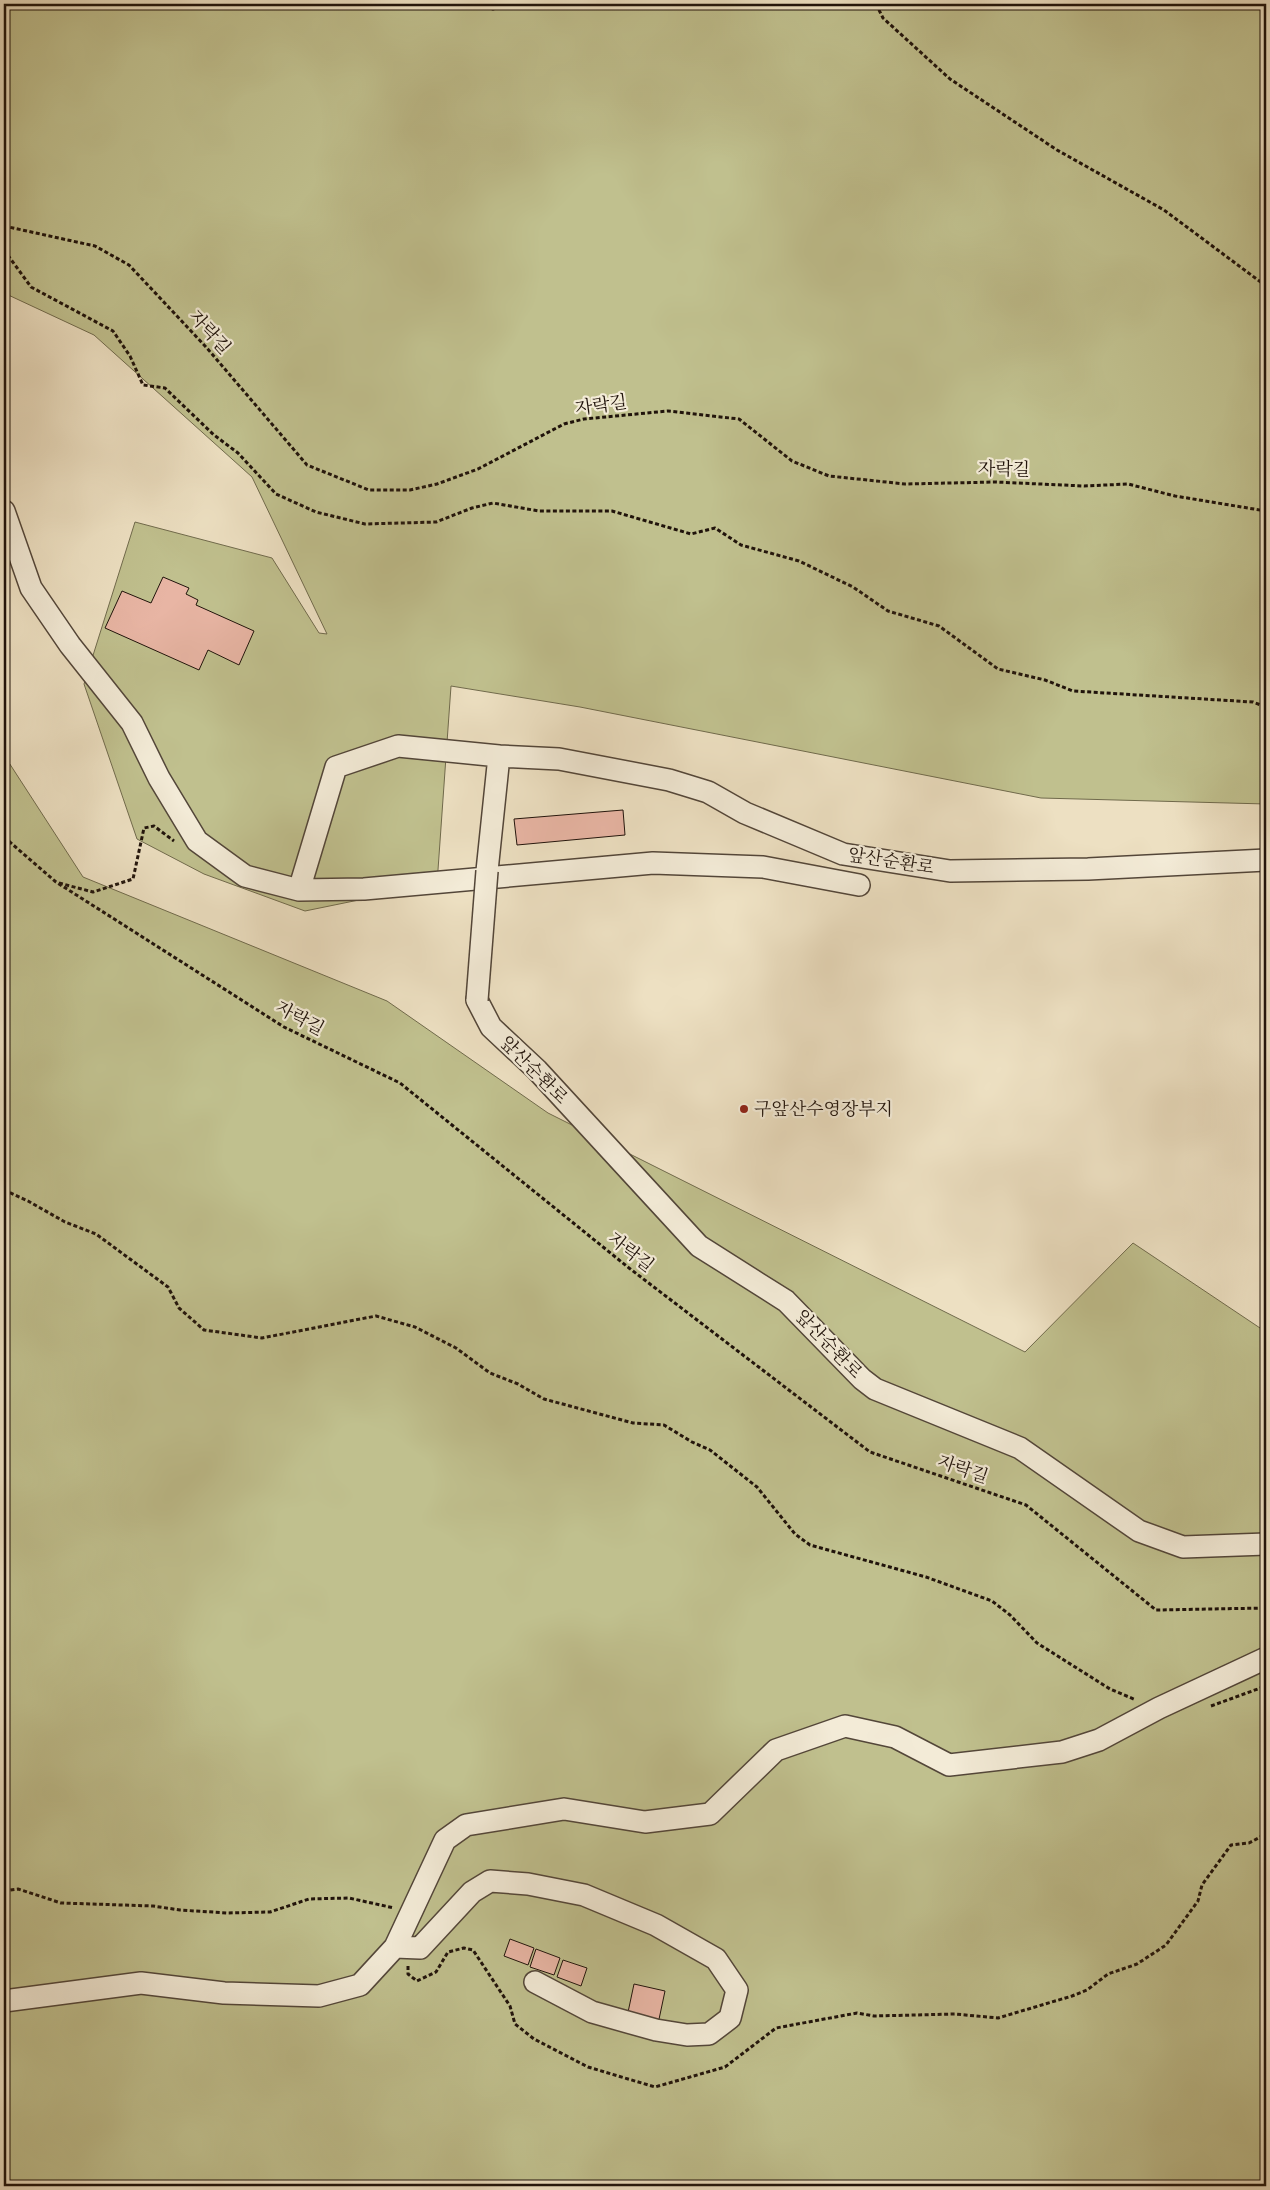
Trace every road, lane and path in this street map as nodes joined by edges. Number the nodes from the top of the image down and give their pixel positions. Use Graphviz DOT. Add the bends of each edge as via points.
graph roads {
  1 [pos="473,4"];
  2 [pos="508,4"];
  3 [pos="876,4"];
  4 [pos="4,226"];
  5 [pos="4,250"];
  6 [pos="1266,286"];
  7 [pos="4,510"];
  8 [pos="1266,511"];
  9 [pos="1266,707"];
  10 [pos="499,756"];
  11 [pos="144,828"];
  12 [pos="4,838"];
  13 [pos="1266,860"];
  14 [pos="56,882"];
  15 [pos="860,884"];
  16 [pos="299,890"];
  17 [pos="4,1190"];
  18 [pos="1266,1544"];
  19 [pos="1266,1608"];
  20 [pos="1266,1658"];
  21 [pos="1159,1708"];
  22 [pos="1266,1834"];
  23 [pos="4,1891"];
  24 [pos="411,1912"];
  25 [pos="401,1948"];
  26 [pos="534,1982"];
  27 [pos="4,2001"];
  1 -- 2 [label="path" via="493,9"];
  3 -- 6 [label="path" via="883,18 950,79 1057,150 1164,210"];
  4 -- 8 [label="path, 자락길" via="95,246 129,266 206,346 306,465 369,490 410,490 437,484 478,469 564,424 668,411 739,419 792,461 829,476 905,484 1128,484 1174,496"];
  5 -- 9 [label="path" via="31,287 113,331 130,356 143,385 165,388 214,435 238,453 276,494 316,512 366,524 436,522 493,503 539,512 612,511 691,534 715,528 741,545 799,561 835,578 888,611 939,626 998,669 1045,680 1073,691 1253,702"];
  7 -- 16 [label="street" via="31,588 70,645 132,724 158,778 197,841 245,876"];
  10 -- 13 [label="street, 앞산순환로" via="559,759 669,780 708,792 745,813 843,854 950,871 1088,869"];
  10 -- 16 [label="street, 앞산순환로" via="398,746 336,767"];
  10 -- 18 [label="street, 앞산순환로, bridge" via="477,1000 491,1027 538,1070 699,1246 786,1301 875,1389 1020,1448 1139,1531 1183,1548"];
  11 -- 14 [label="path" via="133,879 93,892"];
  12 -- 14 [label="path, 자락길"];
  14 -- 19 [label="path, 자락길" via="284,1027 400,1083 628,1268 870,1452 1026,1505 1156,1610"];
  15 -- 16 [label="street" via="762,867 653,863 364,889"];
  17 -- 21 [label="path" via="65,1222 96,1234 168,1287 179,1308 204,1330 262,1338 376,1316 415,1327 456,1348 490,1373 544,1399 633,1423 664,1425 710,1450 757,1487 795,1534 810,1545 926,1577 992,1601 1037,1643 1110,1689"];
  20 -- 21 [label="street"];
  21 -- 24 [label="street" via="1099,1740 1062,1752 949,1765 895,1737 845,1726 776,1750 710,1814 645,1822 564,1809 466,1825 445,1840"];
  22 -- 25 [label="path" via="1248,1843 1231,1845 1202,1884 1198,1901 1166,1945 1137,1964 1108,1974 1087,1990 998,2018 857,2013 776,2028 725,2067 655,2087 588,2067 534,2039 515,2024 510,2006 473,1950 464,1948 448,1952 436,1972 418,1981 408,1974"];
  23 -- 24 [label="path" via="18,1889 61,1903 153,1906 227,1913 270,1912 309,1899 349,1898"];
  24 -- 25 [label="street"];
  25 -- 26 [label="street" via="420,1948 472,1892 490,1882 528,1884 584,1895 656,1925 716,1959 738,1990 730,2018 710,2034 687,2036 592,2012"];
  25 -- 27 [label="street" via="360,1985 319,1996 224,1993 141,1984"];
}
